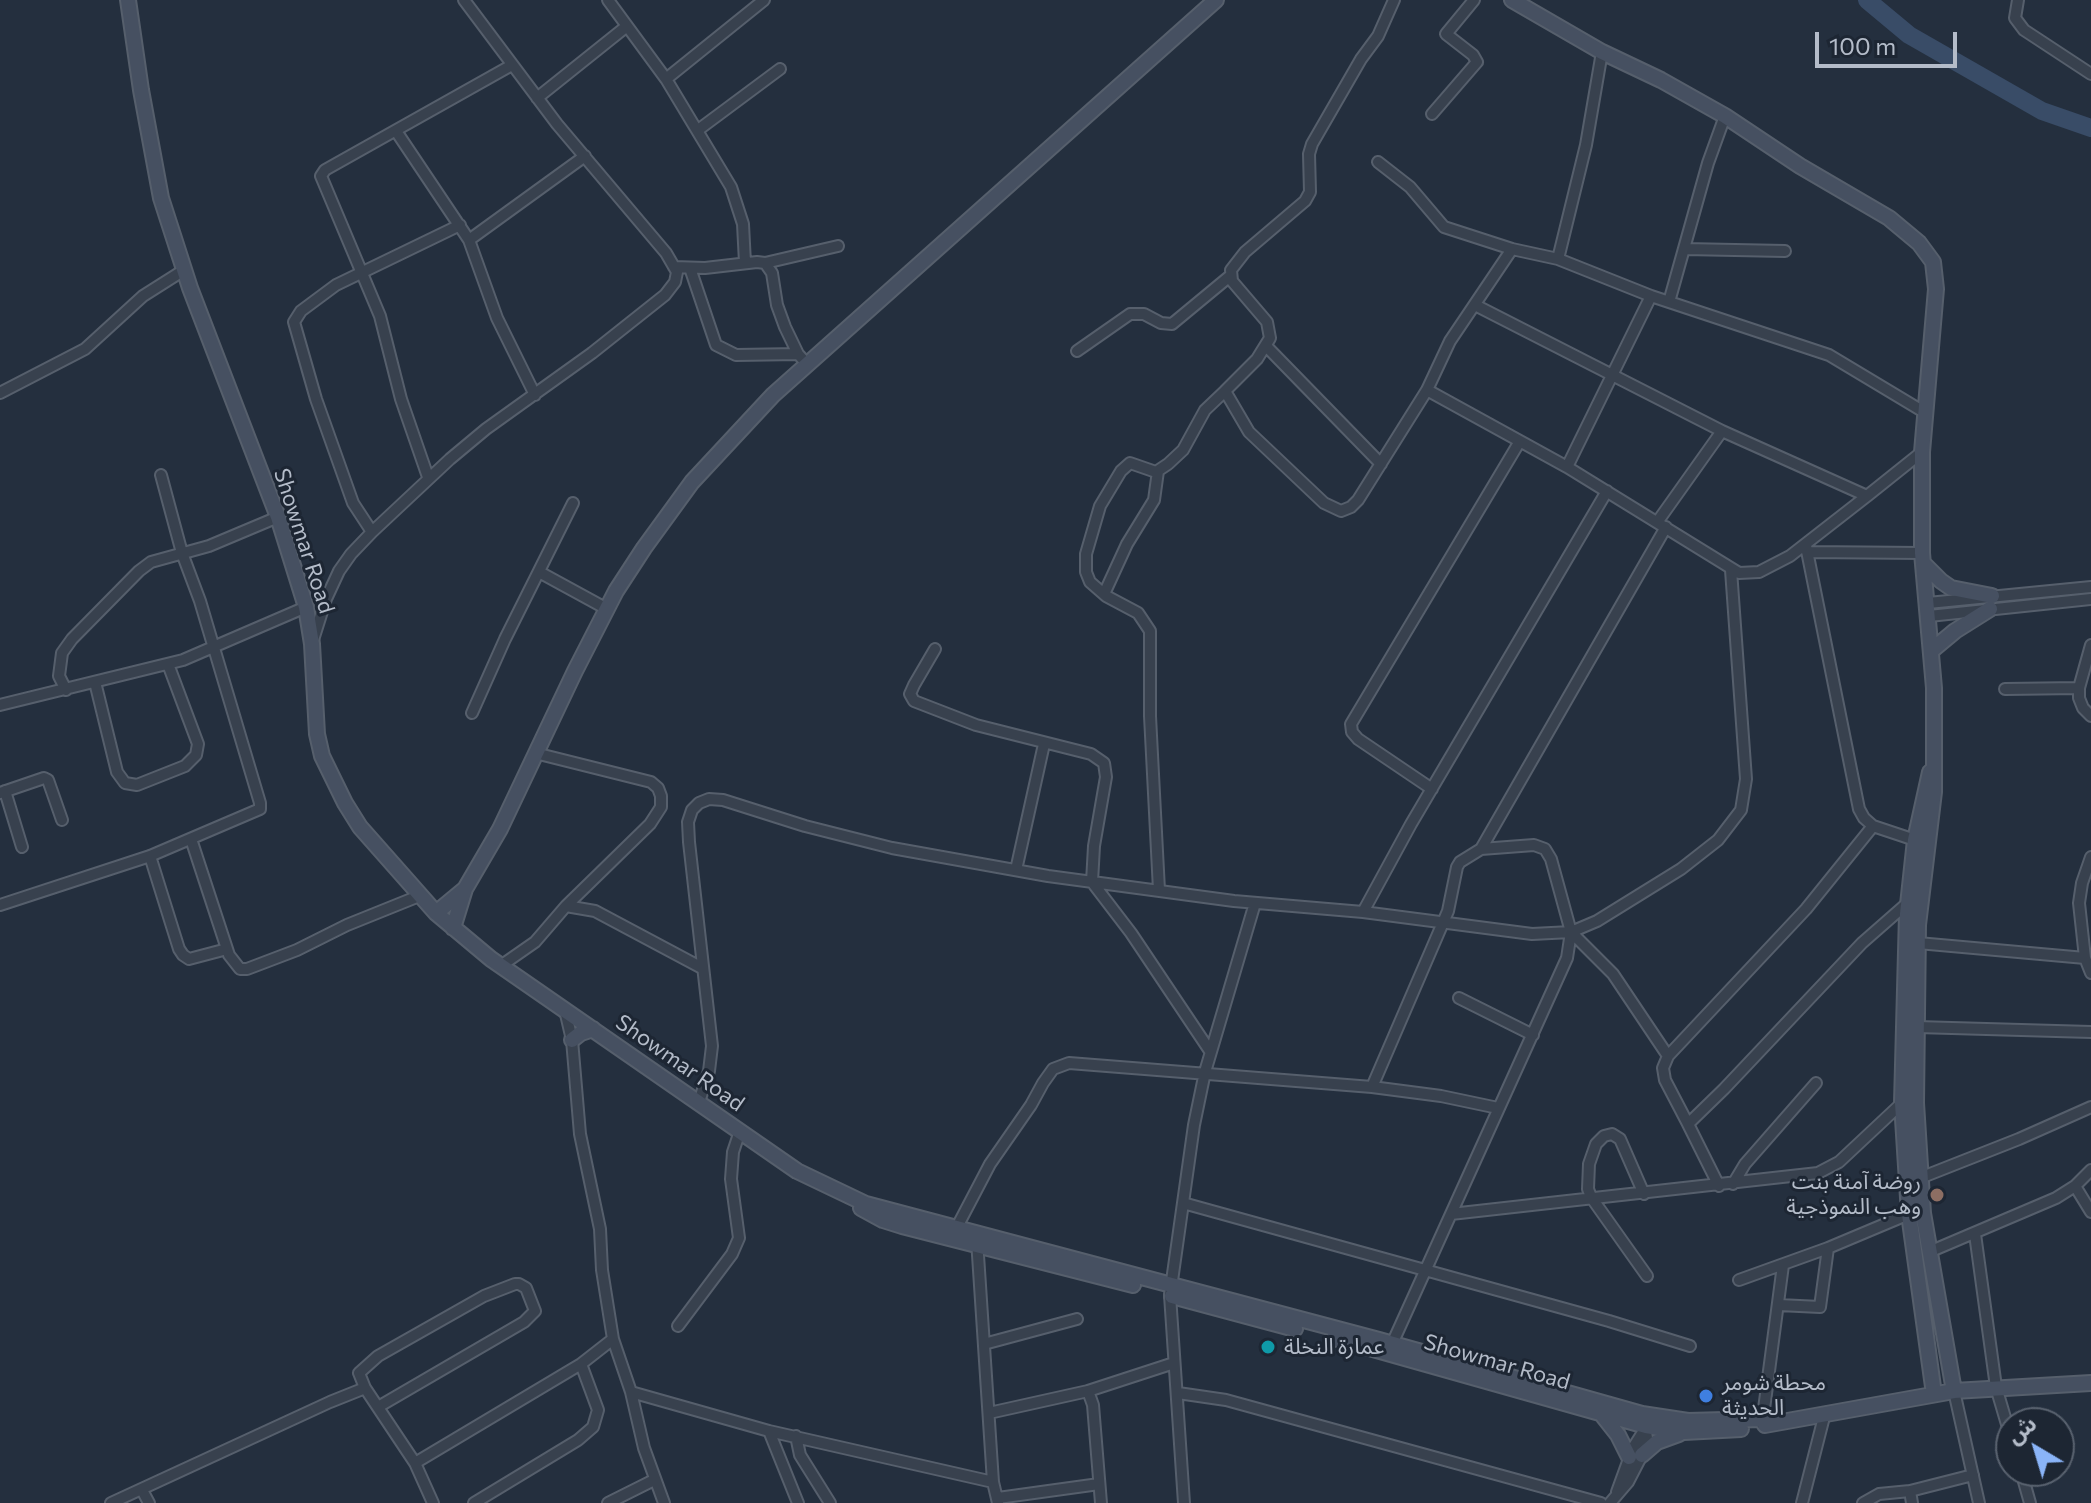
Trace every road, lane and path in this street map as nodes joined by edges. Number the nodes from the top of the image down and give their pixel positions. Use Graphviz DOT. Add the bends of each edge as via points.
graph roads {
  1 [pos="128,0"];
  2 [pos="464,0"];
  3 [pos="608,0"];
  4 [pos="1216,0"];
  5 [pos="1394,0"];
  6 [pos="1474,0"];
  7 [pos="1543,0"];
  8 [pos="2018,0"];
  9 [pos="762,1"];
  10 [pos="1522,4"];
  11 [pos="627,26"];
  12 [pos="1602,52"];
  13 [pos="512,65"];
  14 [pos="780,69"];
  15 [pos="2091,74"];
  16 [pos="666,79"];
  17 [pos="537,98"];
  18 [pos="1432,114"];
  19 [pos="1725,116"];
  20 [pos="698,130"];
  21 [pos="396,131"];
  22 [pos="585,156"];
  23 [pos="1378,162"];
  24 [pos="460,225"];
  25 [pos="469,240"];
  26 [pos="838,246"];
  27 [pos="1512,249"];
  28 [pos="1685,249"];
  29 [pos="1785,251"];
  30 [pos="1558,259"];
  31 [pos="745,263"];
  32 [pos="765,263"];
  33 [pos="674,267"];
  34 [pos="690,268"];
  35 [pos="184,270"];
  36 [pos="363,273"];
  37 [pos="1230,276"];
  38 [pos="1651,296"];
  39 [pos="1669,302"];
  40 [pos="1475,305"];
  41 [pos="1267,347"];
  42 [pos="1077,351"];
  43 [pos="803,360"];
  44 [pos="1614,377"];
  45 [pos="1427,390"];
  46 [pos="1225,391"];
  47 [pos="0,393"];
  48 [pos="535,395"];
  49 [pos="1924,412"];
  50 [pos="1722,431"];
  51 [pos="1520,441"];
  52 [pos="1922,452"];
  53 [pos="1381,464"];
  54 [pos="1567,467"];
  55 [pos="1158,471"];
  56 [pos="161,475"];
  57 [pos="428,477"];
  58 [pos="1607,491"];
  59 [pos="1867,496"];
  60 [pos="573,503"];
  61 [pos="278,517"];
  62 [pos="1662,524"];
  63 [pos="372,532"];
  64 [pos="1806,549"];
  65 [pos="182,553"];
  66 [pos="1923,558"];
  67 [pos="1731,570"];
  68 [pos="541,573"];
  69 [pos="2091,587"];
  70 [pos="1104,594"];
  71 [pos="2091,599"];
  72 [pos="1991,603"];
  73 [pos="306,607"];
  74 [pos="607,609"];
  75 [pos="1928,610"];
  76 [pos="312,644"];
  77 [pos="2091,645"];
  78 [pos="212,647"];
  79 [pos="935,649"];
  80 [pos="1931,651"];
  81 [pos="168,664"];
  82 [pos="95,682"];
  83 [pos="2079,688"];
  84 [pos="2005,689"];
  85 [pos="66,690"];
  86 [pos="0,705"];
  87 [pos="472,713"];
  88 [pos="2091,716"];
  89 [pos="1044,744"];
  90 [pos="535,753"];
  91 [pos="1935,757"];
  92 [pos="1432,789"];
  93 [pos="2,792"];
  94 [pos="62,820"];
  95 [pos="1873,826"];
  96 [pos="191,839"];
  97 [pos="1915,840"];
  98 [pos="22,847"];
  99 [pos="1481,849"];
  100 [pos="150,856"];
  101 [pos="2091,857"];
  102 [pos="1016,870"];
  103 [pos="1092,882"];
  104 [pos="465,889"];
  105 [pos="1159,890"];
  106 [pos="419,896"];
  107 [pos="1915,898"];
  108 [pos="1255,903"];
  109 [pos="0,905"];
  110 [pos="566,906"];
  111 [pos="1363,912"];
  112 [pos="436,913"];
  113 [pos="1443,922"];
  114 [pos="453,928"];
  115 [pos="1571,932"];
  116 [pos="1918,943"];
  117 [pos="227,949"];
  118 [pos="2085,958"];
  119 [pos="502,965"];
  120 [pos="702,968"];
  121 [pos="2091,973"];
  122 [pos="1459,998"];
  123 [pos="565,1010"];
  124 [pos="1917,1027"];
  125 [pos="593,1029"];
  126 [pos="2091,1032"];
  127 [pos="1533,1035"];
  128 [pos="572,1040"];
  129 [pos="1210,1051"];
  130 [pos="1668,1056"];
  131 [pos="1205,1072"];
  132 [pos="1816,1083"];
  133 [pos="1372,1087"];
  134 [pos="699,1102"];
  135 [pos="1902,1103"];
  136 [pos="2091,1107"];
  137 [pos="1498,1108"];
  138 [pos="1688,1124"];
  139 [pos="740,1131"];
  140 [pos="2091,1170"];
  141 [pos="1920,1178"];
  142 [pos="1733,1184"];
  143 [pos="1719,1186"];
  144 [pos="2075,1186"];
  145 [pos="1644,1194"];
  146 [pos="845,1196"];
  147 [pos="1591,1197"];
  148 [pos="1183,1203"];
  149 [pos="2091,1212"];
  150 [pos="1451,1214"];
  151 [pos="1909,1214"];
  152 [pos="957,1227"];
  153 [pos="1975,1234"];
  154 [pos="977,1239"];
  155 [pos="1828,1248"];
  156 [pos="1929,1252"];
  157 [pos="1783,1265"];
  158 [pos="1427,1271"];
  159 [pos="1647,1276"];
  160 [pos="1739,1280"];
  161 [pos="1171,1291"];
  162 [pos="1779,1305"];
  163 [pos="1077,1319"];
  164 [pos="678,1326"];
  165 [pos="613,1339"];
  166 [pos="984,1344"];
  167 [pos="1392,1344"];
  168 [pos="1690,1346"];
  169 [pos="1174,1363"];
  170 [pos="581,1364"];
  171 [pos="2091,1383"];
  172 [pos="1996,1387"];
  173 [pos="365,1388"];
  174 [pos="1088,1391"];
  175 [pos="1954,1391"];
  176 [pos="631,1392"];
  177 [pos="1178,1393"];
  178 [pos="1934,1394"];
  179 [pos="378,1407"];
  180 [pos="2002,1407"];
  181 [pos="989,1413"];
  182 [pos="1825,1413"];
  183 [pos="1603,1415"];
  184 [pos="1644,1420"];
  185 [pos="1766,1422"];
  186 [pos="769,1431"];
  187 [pos="1684,1432"];
  188 [pos="796,1436"];
  189 [pos="1636,1456"];
  190 [pos="415,1463"];
  191 [pos="1973,1475"];
  192 [pos="654,1480"];
  193 [pos="993,1482"];
  194 [pos="1099,1484"];
  195 [pos="142,1490"];
  196 [pos="1910,1491"];
  197 [pos="998,1500"];
  198 [pos="111,1503"];
  199 [pos="149,1503"];
  200 [pos="433,1503"];
  201 [pos="474,1503"];
  202 [pos="608,1503"];
  203 [pos="664,1503"];
  204 [pos="798,1503"];
  205 [pos="830,1503"];
  206 [pos="1101,1503"];
  207 [pos="1184,1503"];
  208 [pos="1601,1503"];
  209 [pos="1610,1503"];
  210 [pos="1802,1503"];
  211 [pos="1863,1503"];
  212 [pos="1912,1503"];
  213 [pos="1979,1503"];
  1 -- 35 [label="street, Showmar Road" via="157,181"];
  2 -- 13 [label="street"];
  3 -- 11 [label="street"];
  4 -- 43 [label="street"];
  5 -- 37 [label="street" via="1312,144 1305,201 1245,252"];
  6 -- 18 [label="street" via="1446,34 1477,62"];
  7 -- 10 [label="street"];
  8 -- 15 [label="street" via="2015,18 2024,30"];
  9 -- 16 [label="street"];
  10 -- 12 [label="street"];
  11 -- 16 [label="street"];
  11 -- 17 [label="street"];
  12 -- 19 [label="street"];
  12 -- 30 [label="street"];
  13 -- 17 [label="street"];
  13 -- 21 [label="street"];
  14 -- 20 [label="street"];
  16 -- 20 [label="street"];
  17 -- 22 [label="street"];
  19 -- 28 [label="street"];
  19 -- 49 [label="street" via="1889,218 1925,250 1933,262 1936,289"];
  20 -- 31 [label="street" via="737,199"];
  21 -- 24 [label="street"];
  21 -- 36 [label="street" via="321,176"];
  22 -- 25 [label="street"];
  22 -- 33 [label="street"];
  23 -- 27 [label="street" via="1410,187 1444,227"];
  24 -- 25 [label="street"];
  24 -- 36 [label="street"];
  25 -- 48 [label="street" via="497,318"];
  26 -- 32 [label="street"];
  27 -- 30 [label="street"];
  27 -- 40 [label="street"];
  28 -- 29 [label="street"];
  28 -- 39 [label="street"];
  30 -- 38 [label="street"];
  31 -- 32 [label="street"];
  31 -- 34 [label="street"];
  32 -- 43 [label="street" via="777,305"];
  33 -- 34 [label="street"];
  33 -- 48 [label="street" via="675,282 665,295"];
  34 -- 43 [label="street" via="716,345 736,355"];
  35 -- 47 [label="street" via="137,301 85,349"];
  35 -- 61 [label="street, Showmar Road"];
  36 -- 57 [label="street"];
  36 -- 63 [label="street" via="301,311 293,328 353,503"];
  37 -- 41 [label="street" via="1267,322"];
  37 -- 42 [label="street" via="1172,324 1130,314"];
  38 -- 39 [label="street"];
  38 -- 44 [label="street"];
  39 -- 49 [label="street" via="1829,355"];
  40 -- 44 [label="street"];
  40 -- 45 [label="street" via="1450,341"];
  41 -- 46 [label="street"];
  41 -- 53 [label="street"];
  43 -- 74 [label="street" via="692,482"];
  44 -- 50 [label="street"];
  44 -- 54 [label="street"];
  45 -- 51 [label="street"];
  45 -- 53 [label="street"];
  46 -- 53 [label="street" via="1249,432 1331,508 1341,511 1354,505"];
  46 -- 55 [label="street" via="1205,410 1183,450"];
  48 -- 57 [label="street"];
  49 -- 52 [label="street"];
  50 -- 59 [label="street"];
  50 -- 62 [label="street"];
  51 -- 54 [label="street"];
  51 -- 92 [label="street" via="1351,724 1358,739"];
  52 -- 59 [label="street"];
  52 -- 66 [label="street"];
  54 -- 58 [label="street"];
  55 -- 70 [label="street" via="1154,500"];
  55 -- 70 [label="street" via="1126,465 1100,506 1085,567 1090,582"];
  56 -- 65 [label="street"];
  57 -- 63 [label="street"];
  58 -- 62 [label="street"];
  58 -- 92 [label="street"];
  59 -- 64 [label="street"];
  60 -- 68 [label="street"];
  61 -- 65 [label="street"];
  61 -- 73 [label="street, Showmar Road"];
  62 -- 67 [label="street"];
  62 -- 99 [label="street"];
  63 -- 76 [label="street" via="339,571"];
  64 -- 66 [label="street"];
  64 -- 67 [label="street" via="1759,572"];
  64 -- 95 [label="street" via="1851,778 1859,809"];
  65 -- 78 [label="street"];
  65 -- 85 [label="street" via="139,571 72,639 59,665"];
  66 -- 72 [label="street" via="1951,588"];
  66 -- 75 [label="street"];
  67 -- 115 [label="street" via="1746,779 1741,810 1718,840 1681,869"];
  68 -- 74 [label="street"];
  68 -- 87 [label="street"];
  69 -- 72 [label="street"];
  70 -- 105 [label="street" via="1138,613 1150,631"];
  71 -- 72 [label="street"];
  72 -- 75 [label="street"];
  72 -- 80 [label="street"];
  73 -- 76 [label="street, Showmar Road"];
  73 -- 78 [label="street"];
  74 -- 90 [label="street"];
  75 -- 80 [label="street"];
  76 -- 106 [label="street, Showmar Road" via="322,756 360,827"];
  77 -- 83 [label="street"];
  78 -- 81 [label="street"];
  78 -- 96 [label="street" via="260,809"];
  79 -- 89 [label="street" via="910,694 914,701"];
  80 -- 91 [label="street"];
  81 -- 82 [label="street"];
  81 -- 82 [label="street" via="198,744 196,755 185,766 137,785 125,783 117,772"];
  82 -- 85 [label="street"];
  83 -- 84 [label="street"];
  83 -- 88 [label="street" via="2081,704"];
  85 -- 86 [label="street"];
  89 -- 102 [label="street"];
  89 -- 103 [label="street" via="1091,754 1106,767"];
  90 -- 104 [label="street"];
  90 -- 110 [label="street" via="651,782 661,796 661,807 650,824"];
  91 -- 97 [label="street"];
  91 -- 107 [label="street"];
  92 -- 111 [label="street"];
  93 -- 94 [label="street" via="44,778"];
  93 -- 98 [label="street"];
  95 -- 97 [label="street"];
  95 -- 130 [label="street" via="1806,909"];
  96 -- 100 [label="street"];
  96 -- 117 [label="street"];
  97 -- 107 [label="street"];
  99 -- 113 [label="street" via="1457,867"];
  99 -- 115 [label="street" via="1545,849"];
  100 -- 109 [label="street"];
  100 -- 117 [label="street" via="183,955 189,959"];
  101 -- 118 [label="street" via="2079,903"];
  102 -- 103 [label="street"];
  102 -- 120 [label="street" via="892,848 709,799 692,810 688,822"];
  103 -- 105 [label="street"];
  103 -- 129 [label="street"];
  104 -- 112 [label="street"];
  104 -- 114 [label="street"];
  105 -- 108 [label="street"];
  106 -- 112 [label="street, Showmar Road"];
  106 -- 117 [label="street" via="247,969 235,965"];
  107 -- 116 [label="street"];
  107 -- 135 [label="street"];
  107 -- 138 [label="street" via="1862,943"];
  108 -- 111 [label="street"];
  108 -- 129 [label="street"];
  110 -- 119 [label="street" via="535,942"];
  110 -- 120 [label="street" via="595,911"];
  111 -- 113 [label="street"];
  112 -- 114 [label="street, Showmar Road"];
  113 -- 115 [label="street" via="1532,934"];
  113 -- 133 [label="street"];
  114 -- 119 [label="street, Showmar Road"];
  115 -- 127 [label="street" via="1567,958"];
  115 -- 130 [label="street" via="1613,974"];
  116 -- 118 [label="street"];
  116 -- 124 [label="street"];
  118 -- 121 [label="street"];
  119 -- 123 [label="street, Showmar Road"];
  120 -- 134 [label="street" via="712,1046"];
  122 -- 127 [label="street"];
  123 -- 125 [label="street, Showmar Road"];
  123 -- 128 [label="street"];
  124 -- 126 [label="street"];
  124 -- 141 [label="street"];
  125 -- 128 [label="street"];
  125 -- 134 [label="street, Showmar Road"];
  127 -- 137 [label="street"];
  128 -- 165 [label="street" via="580,1134 600,1229"];
  129 -- 131 [label="street"];
  130 -- 138 [label="street" via="1665,1080"];
  131 -- 133 [label="street"];
  131 -- 148 [label="street"];
  131 -- 152 [label="street" via="1069,1063 1053,1069 990,1164"];
  132 -- 142 [label="street"];
  133 -- 137 [label="street"];
  134 -- 139 [label="street, Showmar Road"];
  135 -- 142 [label="street" via="1825,1170"];
  135 -- 151 [label="street"];
  136 -- 141 [label="street"];
  137 -- 150 [label="street"];
  138 -- 143 [label="street"];
  139 -- 146 [label="street, Showmar Road" via="797,1171"];
  139 -- 164 [label="street" via="731,1179 739,1238"];
  140 -- 144 [label="street"];
  141 -- 156 [label="street"];
  142 -- 143 [label="street"];
  143 -- 145 [label="street"];
  144 -- 149 [label="street"];
  144 -- 153 [label="street"];
  145 -- 147 [label="street"];
  145 -- 147 [label="street" via="1623,1143 1607,1134 1596,1144 1589,1164 1586,1183"];
  146 -- 152 [label="street, Showmar Road"];
  146 -- 154 [label="street, Showmar Road" via="883,1220"];
  147 -- 150 [label="street"];
  147 -- 159 [label="street"];
  148 -- 158 [label="street"];
  148 -- 161 [label="street"];
  150 -- 158 [label="street"];
  151 -- 155 [label="street"];
  151 -- 178 [label="street"];
  152 -- 154 [label="street, Showmar Road"];
  153 -- 156 [label="street"];
  153 -- 172 [label="street"];
  154 -- 161 [label="street, Showmar Road"];
  154 -- 166 [label="street"];
  155 -- 157 [label="street"];
  155 -- 162 [label="street" via="1820,1307"];
  156 -- 175 [label="street"];
  157 -- 160 [label="street"];
  157 -- 162 [label="street"];
  158 -- 167 [label="street"];
  158 -- 168 [label="street"];
  161 -- 167 [label="street, Showmar Road"];
  161 -- 169 [label="street"];
  161 -- 183 [label="street, Showmar Road"];
  162 -- 185 [label="street"];
  163 -- 166 [label="street"];
  165 -- 170 [label="street"];
  165 -- 176 [label="street"];
  166 -- 181 [label="street"];
  167 -- 184 [label="street, Showmar Road"];
  169 -- 174 [label="street"];
  169 -- 177 [label="street"];
  170 -- 190 [label="street"];
  170 -- 201 [label="street" via="598,1410 593,1427"];
  171 -- 172 [label="street, Showmar Road"];
  172 -- 175 [label="street, Showmar Road"];
  172 -- 180 [label="street"];
  173 -- 179 [label="street"];
  173 -- 179 [label="street" via="359,1373 378,1356 484,1296 515,1284 526,1288 535,1311 524,1322"];
  173 -- 195 [label="street"];
  174 -- 181 [label="street"];
  174 -- 194 [label="street"];
  175 -- 178 [label="street, Showmar Road"];
  175 -- 191 [label="street"];
  176 -- 186 [label="street"];
  176 -- 192 [label="street"];
  177 -- 207 [label="street"];
  177 -- 208 [label="street" via="1226,1400"];
  178 -- 182 [label="street, Showmar Road"];
  179 -- 190 [label="street"];
  181 -- 193 [label="street"];
  182 -- 185 [label="street, Showmar Road"];
  182 -- 210 [label="street"];
  183 -- 184 [label="street, Showmar Road"];
  183 -- 189 [label="street"];
  184 -- 185 [label="street, Showmar Road"];
  184 -- 187 [label="street, Showmar Road"];
  184 -- 189 [label="street" via="1647,1438"];
  185 -- 187 [label="street, Showmar Road"];
  186 -- 188 [label="street"];
  186 -- 204 [label="street"];
  187 -- 189 [label="street"];
  188 -- 193 [label="street"];
  188 -- 205 [label="street" via="800,1455"];
  189 -- 209 [label="street" via="1628,1482"];
  190 -- 200 [label="street"];
  191 -- 196 [label="street"];
  191 -- 213 [label="street"];
  192 -- 202 [label="street"];
  192 -- 203 [label="street"];
  193 -- 197 [label="street"];
  194 -- 197 [label="street"];
  194 -- 206 [label="street"];
  195 -- 198 [label="street"];
  195 -- 199 [label="street"];
  196 -- 211 [label="street" via="1879,1494"];
  196 -- 212 [label="street"];
}
